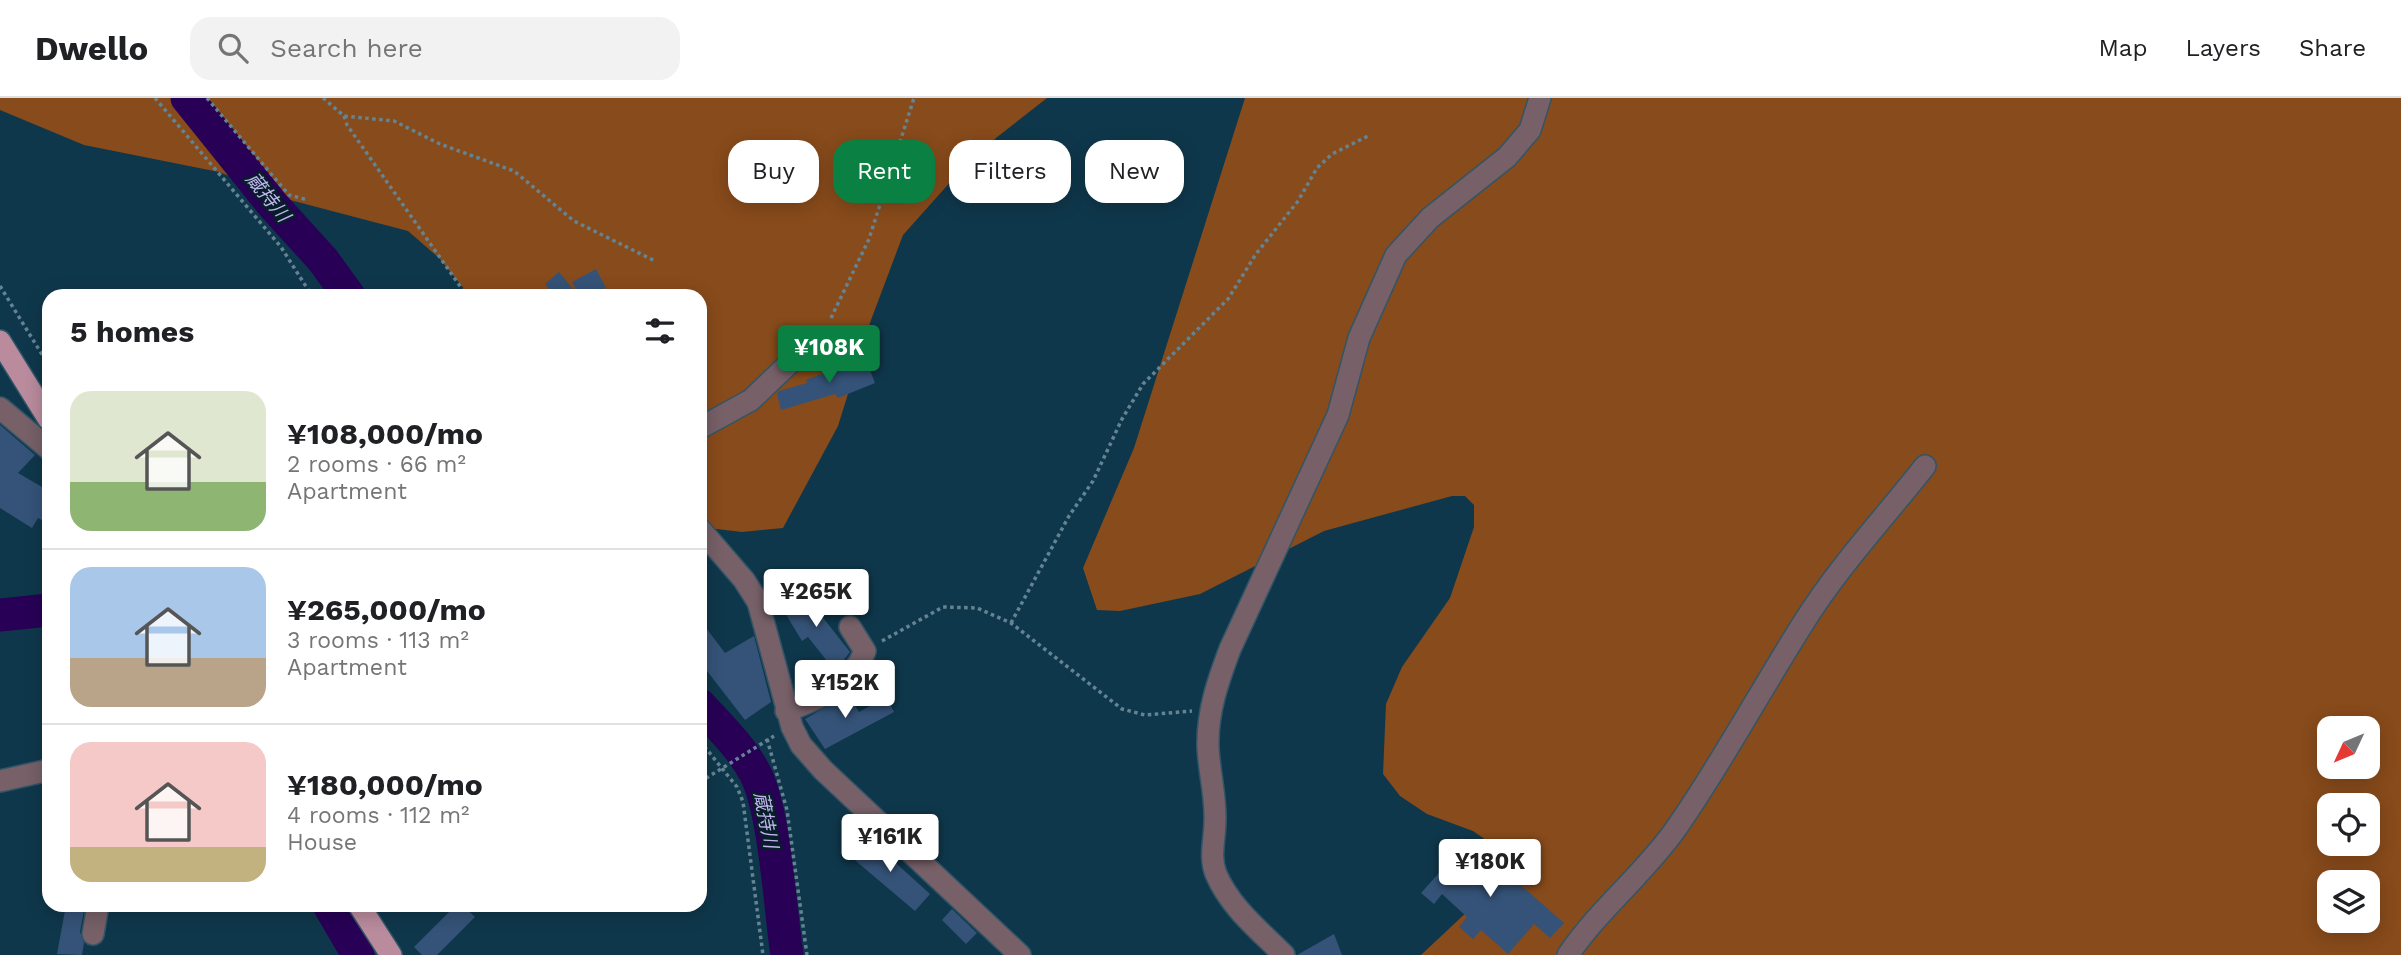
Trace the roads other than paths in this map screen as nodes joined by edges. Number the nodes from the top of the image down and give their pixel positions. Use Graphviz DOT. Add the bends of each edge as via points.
graph roads {
  1 [pos="1540,98"];
  2 [pos="833,340"];
  3 [pos="0,341"];
  4 [pos="0,408"];
  5 [pos="42,409"];
  6 [pos="707,424"];
  7 [pos="42,443"];
  8 [pos="1925,466"];
  9 [pos="707,538"];
  10 [pos="850,627"];
  11 [pos="789,719"];
  12 [pos="42,772"];
  13 [pos="0,781"];
  14 [pos="97,912"];
  15 [pos="363,912"];
  16 [pos="93,934"];
  17 [pos="391,955"];
  18 [pos="1020,955"];
  19 [pos="1284,955"];
  20 [pos="1568,955"];
  1 -- 19 [label="street" via="1531,130 1507,157 1430,218 1396,255 1359,338 1338,415 1230,649 1211,708 1208,750 1215,803 1215,872 1252,926"];
  2 -- 6 [label="street" via="797,356 751,400"];
  3 -- 5 [label="main road"];
  4 -- 7 [label="street"];
  8 -- 20 [label="street" via="1816,604 1674,831 1589,924"];
  9 -- 11 [label="street" via="758,602"];
  10 -- 11 [label="street" via="865,652 851,674"];
  11 -- 18 [label="street" via="801,745 823,770"];
  12 -- 13 [label="street"];
  14 -- 16 [label="street"];
  15 -- 17 [label="main road"];
}
